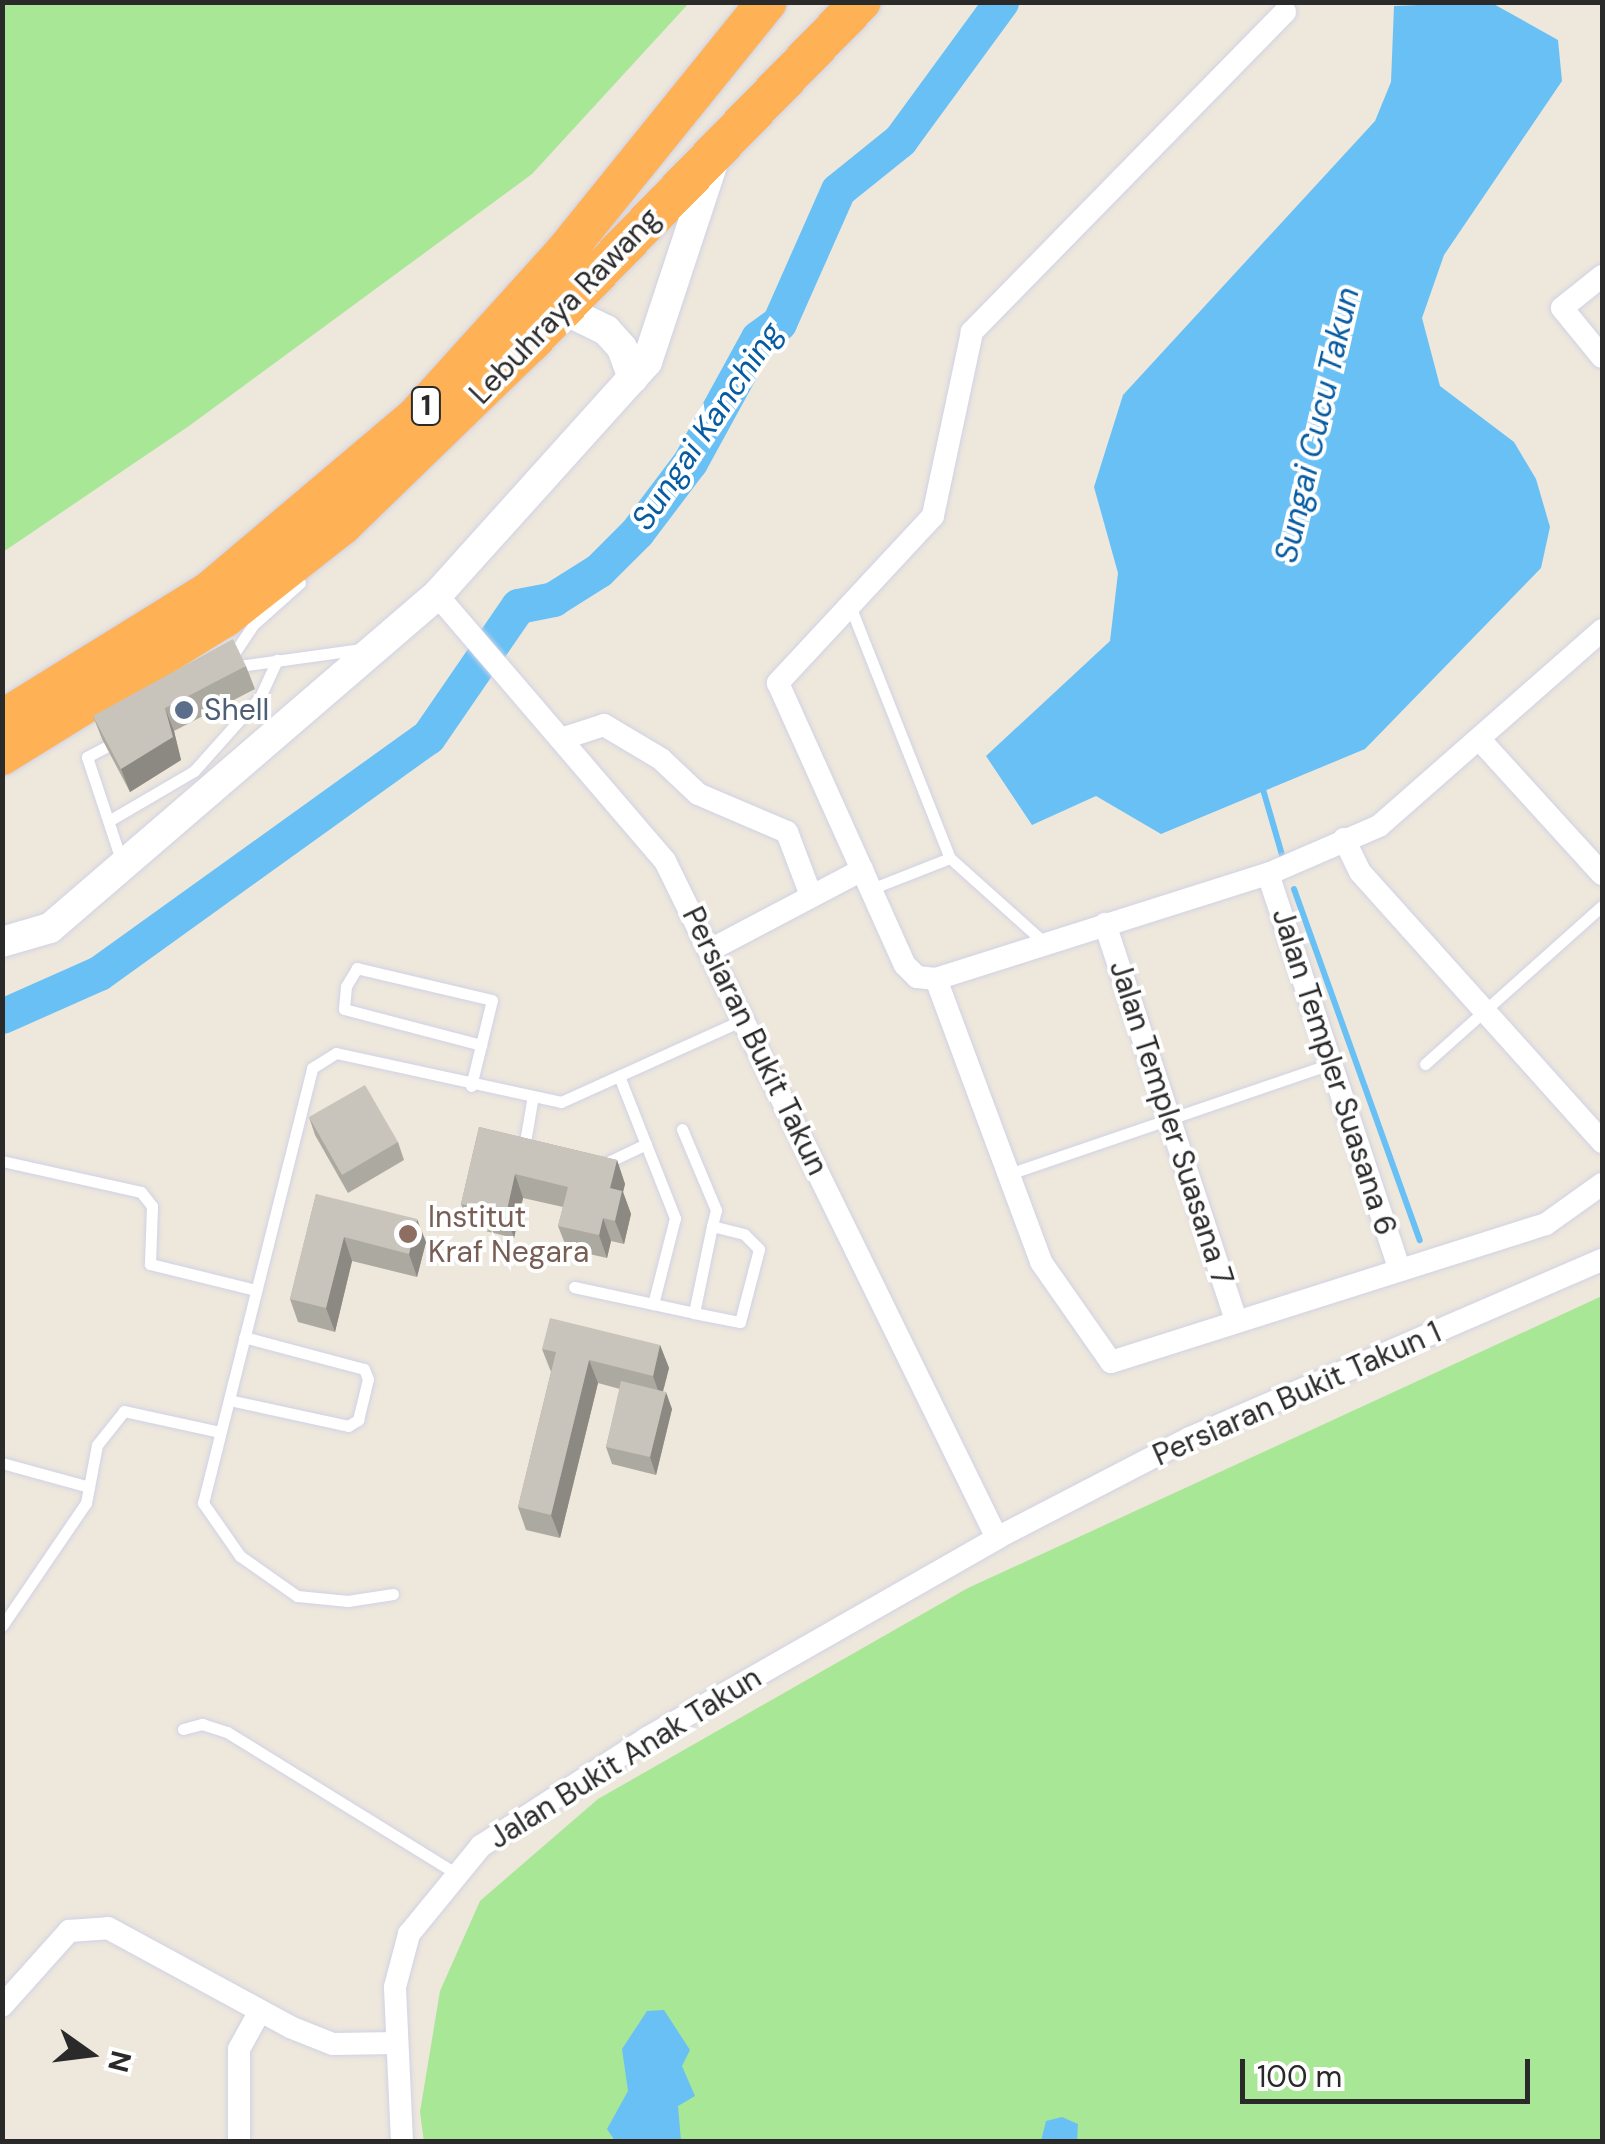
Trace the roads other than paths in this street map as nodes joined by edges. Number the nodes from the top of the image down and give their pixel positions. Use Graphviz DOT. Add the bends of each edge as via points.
graph roads {
  1 [pos="767,2"];
  2 [pos="860,2"];
  3 [pos="1285,12"];
  4 [pos="724,138"];
  5 [pos="1602,276"];
  6 [pos="544,330"];
  7 [pos="1602,357"];
  8 [pos="633,378"];
  9 [pos="461,434"];
  10 [pos="393,499"];
  11 [pos="337,549"];
  12 [pos="309,574"];
  13 [pos="437,595"];
  14 [pos="850,606"];
  15 [pos="1602,630"];
  16 [pos="376,646"];
  17 [pos="277,660"];
  18 [pos="224,668"];
  19 [pos="212,678"];
  20 [pos="2,720"];
  21 [pos="132,733"];
  22 [pos="561,738"];
  23 [pos="1481,741"];
  24 [pos="2,754"];
  25 [pos="112,819"];
  26 [pos="1344,839"];
  27 [pos="950,858"];
  28 [pos="124,869"];
  29 [pos="1268,874"];
  30 [pos="1602,874"];
  31 [pos="866,879"];
  32 [pos="810,893"];
  33 [pos="1602,906"];
  34 [pos="1105,924"];
  35 [pos="2,942"];
  36 [pos="1046,944"];
  37 [pos="712,949"];
  38 [pos="936,979"];
  39 [pos="1486,1010"];
  40 [pos="745,1019"];
  41 [pos="481,1045"];
  42 [pos="1332,1064"];
  43 [pos="1426,1064"];
  44 [pos="619,1076"];
  45 [pos="471,1086"];
  46 [pos="532,1101"];
  47 [pos="1170,1119"];
  48 [pos="682,1128"];
  49 [pos="1602,1142"];
  50 [pos="646,1144"];
  51 [pos="536,1152"];
  52 [pos="2,1160"];
  53 [pos="583,1163"];
  54 [pos="1009,1174"];
  55 [pos="1602,1184"];
  56 [pos="712,1226"];
  57 [pos="1602,1260"];
  58 [pos="1400,1270"];
  59 [pos="574,1287"];
  60 [pos="256,1290"];
  61 [pos="653,1304"];
  62 [pos="694,1313"];
  63 [pos="1237,1322"];
  64 [pos="244,1337"];
  65 [pos="228,1400"];
  66 [pos="220,1432"];
  67 [pos="2,1464"];
  68 [pos="89,1487"];
  69 [pos="997,1538"];
  70 [pos="393,1594"];
  71 [pos="2,1626"];
  72 [pos="183,1729"];
  73 [pos="457,1874"];
  74 [pos="2,2006"];
  75 [pos="260,2010"];
  76 [pos="397,2044"];
  77 [pos="239,2142"];
  78 [pos="402,2142"];
  1 -- 20 [label="highway, Lebuhraya Rawang / 1" via="565,252 415,418 210,591"];
  2 -- 4 [label="highway, Lebuhraya Rawang / 1"];
  3 -- 14 [label="street" via="972,332 933,516"];
  4 -- 6 [label="highway, Lebuhraya Rawang / 1"];
  4 -- 8 [label="street" via="696,205 658,340"];
  5 -- 7 [label="street" via="1562,308"];
  6 -- 8 [label="street" via="573,314 606,330 622,348"];
  6 -- 9 [label="lane"];
  6 -- 24 [label="highway, Lebuhraya Rawang / 1" via="342,524 224,618"];
  8 -- 13 [label="street"];
  10 -- 11 [label="lane"];
  12 -- 18 [label="lane" via="253,624"];
  13 -- 16 [label="street"];
  13 -- 22 [label="street, Persiaran Bukit Takun"];
  14 -- 27 [label="lane"];
  14 -- 31 [label="street" via="778,683"];
  15 -- 23 [label="street"];
  16 -- 17 [label="lane"];
  16 -- 28 [label="street"];
  17 -- 18 [label="lane"];
  17 -- 25 [label="lane" via="260,697 194,771"];
  18 -- 19 [label="lane"];
  21 -- 25 [label="lane" via="88,756"];
  22 -- 32 [label="street" via="604,725 661,758 698,794 787,832"];
  22 -- 37 [label="street, Persiaran Bukit Takun" via="666,861"];
  23 -- 26 [label="street" via="1379,826"];
  23 -- 30 [label="street"];
  25 -- 28 [label="lane"];
  26 -- 29 [label="street"];
  26 -- 39 [label="street" via="1360,872"];
  27 -- 31 [label="lane"];
  27 -- 36 [label="lane"];
  28 -- 35 [label="street" via="50,928"];
  29 -- 34 [label="street"];
  29 -- 42 [label="street, Jalan Templer Suasana 6"];
  31 -- 32 [label="street"];
  31 -- 38 [label="street" via="905,965 917,977"];
  32 -- 37 [label="street"];
  33 -- 39 [label="lane"];
  34 -- 36 [label="street"];
  34 -- 47 [label="street, Jalan Templer Suasana 7"];
  36 -- 38 [label="street"];
  37 -- 40 [label="street, Persiaran Bukit Takun"];
  38 -- 54 [label="street"];
  39 -- 43 [label="lane"];
  39 -- 49 [label="street"];
  40 -- 44 [label="lane"];
  40 -- 69 [label="street, Persiaran Bukit Takun"];
  41 -- 41 [label="lane" via="492,1000 358,968 346,986 344,1009"];
  41 -- 45 [label="lane"];
  42 -- 47 [label="lane"];
  42 -- 58 [label="street, Jalan Templer Suasana 6"];
  44 -- 46 [label="lane" via="561,1102"];
  44 -- 50 [label="lane"];
  45 -- 46 [label="lane"];
  45 -- 60 [label="lane" via="336,1053 312,1068"];
  46 -- 51 [label="lane" via="520,1148"];
  47 -- 54 [label="lane"];
  47 -- 63 [label="street, Jalan Templer Suasana 7"];
  48 -- 56 [label="lane" via="716,1210"];
  50 -- 53 [label="lane" via="598,1167"];
  50 -- 61 [label="lane" via="675,1218"];
  52 -- 60 [label="lane" via="141,1192 152,1206 150,1264"];
  54 -- 63 [label="street" via="1041,1262 1111,1362"];
  55 -- 58 [label="street" via="1546,1224"];
  56 -- 62 [label="lane"];
  56 -- 62 [label="lane" via="744,1234 758,1249 740,1322"];
  57 -- 69 [label="street, Persiaran Bukit Takun 1" via="1190,1438"];
  58 -- 63 [label="street"];
  59 -- 61 [label="lane"];
  60 -- 64 [label="lane"];
  61 -- 62 [label="lane"];
  64 -- 65 [label="lane"];
  64 -- 65 [label="lane" via="364,1369 368,1379 358,1420 348,1426"];
  65 -- 66 [label="lane"];
  66 -- 68 [label="lane" via="124,1411 97,1445"];
  66 -- 70 [label="lane" via="202,1503 240,1556 297,1596 348,1601"];
  67 -- 68 [label="lane"];
  68 -- 71 [label="lane" via="86,1503"];
  69 -- 73 [label="street, Jalan Bukit Anak Takun" via="648,1738 481,1846"];
  72 -- 73 [label="lane" via="202,1724 227,1732"];
  73 -- 76 [label="street, Jalan Bukit Anak Takun" via="409,1934 395,1987"];
  74 -- 75 [label="street" via="52,1946 69,1931 90,1926 126,1935"];
  75 -- 76 [label="street" via="333,2044"];
  75 -- 77 [label="street" via="239,2049"];
  76 -- 78 [label="street, Jalan Bukit Anak Takun"];
}
